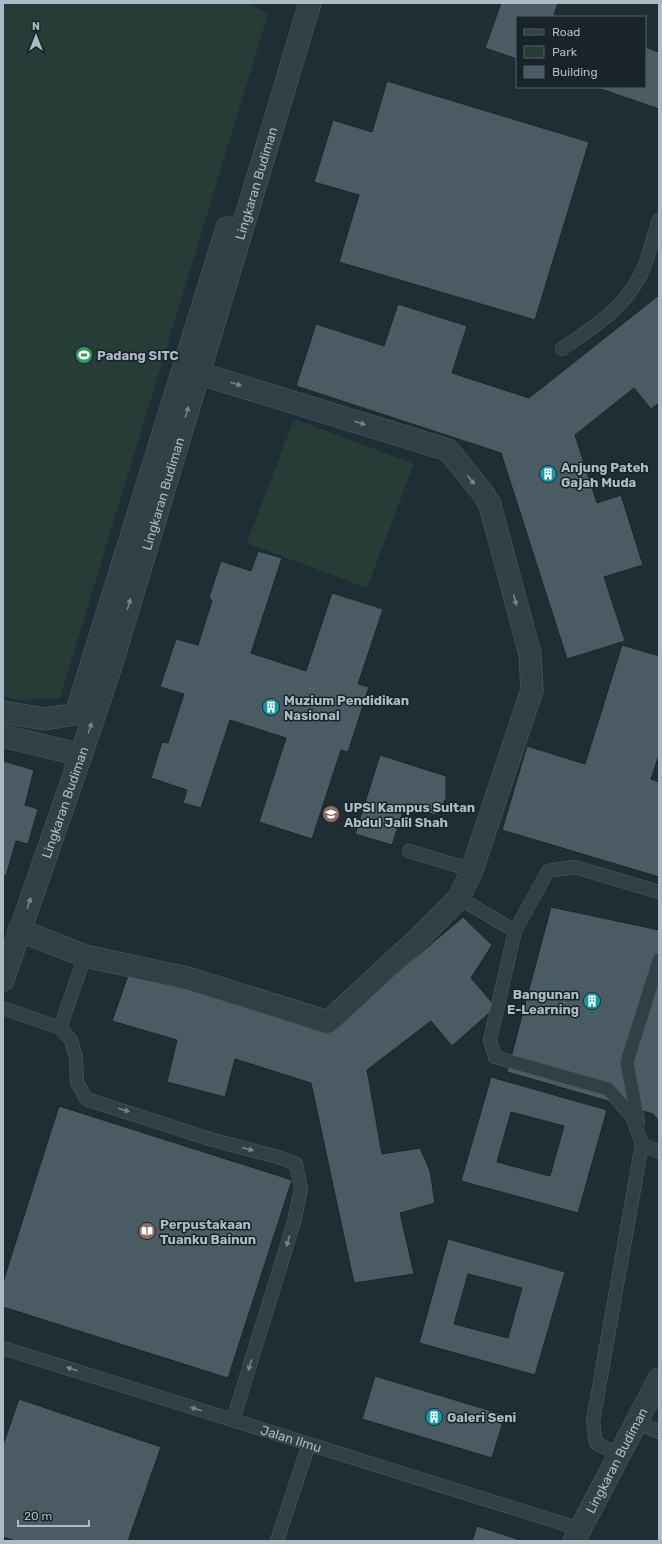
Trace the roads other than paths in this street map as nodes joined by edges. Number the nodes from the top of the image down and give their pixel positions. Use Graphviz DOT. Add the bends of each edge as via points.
graph roads {
  1 [pos="297,3"];
  2 [pos="310,3"];
  3 [pos="659,220"];
  4 [pos="562,349"];
  5 [pos="198,373"];
  6 [pos="3,712"];
  7 [pos="3,736"];
  8 [pos="81,755"];
  9 [pos="409,851"];
  10 [pos="472,870"];
  11 [pos="659,892"];
  12 [pos="459,898"];
  13 [pos="20,930"];
  14 [pos="515,931"];
  15 [pos="85,956"];
  16 [pos="659,960"];
  17 [pos="3,980"];
  18 [pos="3,1008"];
  19 [pos="60,1028"];
  20 [pos="642,1144"];
  21 [pos="659,1152"];
  22 [pos="3,1348"];
  23 [pos="659,1379"];
  24 [pos="233,1420"];
  25 [pos="636,1422"];
  26 [pos="659,1432"];
  27 [pos="309,1444"];
  28 [pos="619,1455"];
  29 [pos="577,1535"];
  30 [pos="277,1541"];
  1 -- 6 [label="street" via="76,714 45,719"];
  2 -- 5 [label="street, Lingkaran Budiman"];
  3 -- 4 [label="lane" via="641,275 627,297 609,316"];
  8 -- 5 [label="street, Lingkaran Budiman, one-way" via="112,663"];
  5 -- 10 [label="street, one-way" via="448,450 490,505 530,654 532,690"];
  7 -- 8 [label="street"];
  13 -- 8 [label="street, Lingkaran Budiman, one-way"];
  9 -- 10 [label="lane"];
  10 -- 12 [label="street"];
  11 -- 14 [label="lane" via="575,867 548,871"];
  12 -- 14 [label="lane"];
  12 -- 15 [label="street" via="328,1022 187,978"];
  13 -- 15 [label="street"];
  13 -- 17 [label="street, Lingkaran Budiman"];
  14 -- 20 [label="lane" via="490,1040 496,1057 608,1089 632,1116"];
  15 -- 19 [label="lane"];
  16 -- 20 [label="lane" via="627,1062"];
  18 -- 19 [label="lane"];
  19 -- 24 [label="lane, one-way" via="71,1040 76,1057 77,1082 86,1099 296,1164 301,1189 294,1222"];
  20 -- 21 [label="lane"];
  20 -- 28 [label="lane" via="593,1422 596,1443"];
  24 -- 22 [label="lane, Jalan Ilmu, one-way"];
  23 -- 25 [label="street, Lingkaran Budiman"];
  24 -- 27 [label="lane, Jalan Ilmu"];
  25 -- 26 [label="lane"];
  25 -- 28 [label="street, Lingkaran Budiman"];
  27 -- 29 [label="lane, Jalan Ilmu"];
  27 -- 30 [label="lane"];
  28 -- 29 [label="street, Lingkaran Budiman"];
}
